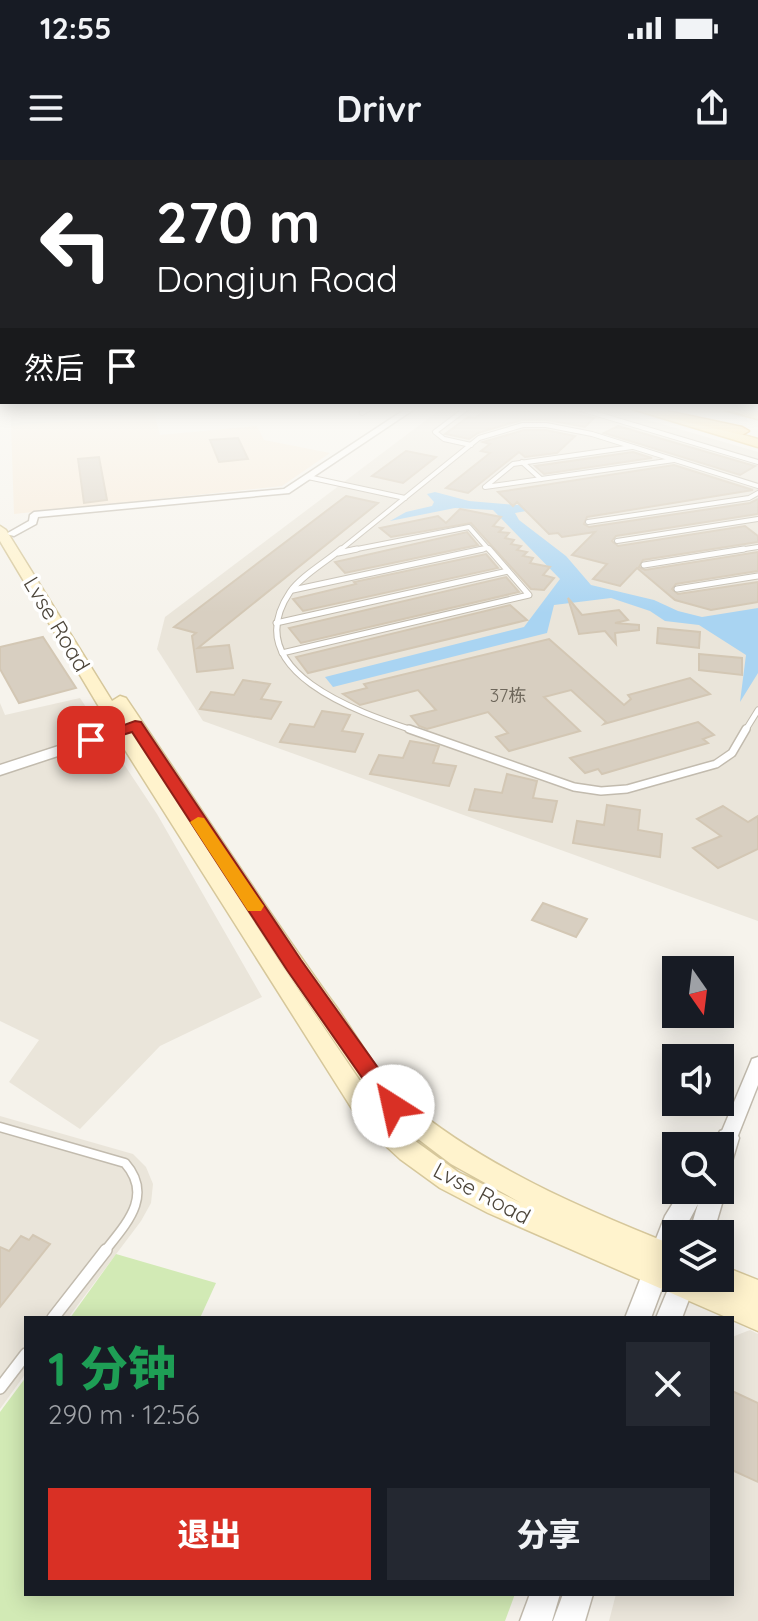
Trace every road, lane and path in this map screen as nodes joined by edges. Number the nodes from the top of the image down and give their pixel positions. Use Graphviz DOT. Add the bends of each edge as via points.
graph roads {
  1 [pos="432,476"];
  2 [pos="498,476"];
  3 [pos="538,476"];
  4 [pos="561,476"];
  5 [pos="727,476"];
  6 [pos="308,477"];
  7 [pos="541,479"];
  8 [pos="758,486"];
  9 [pos="758,493"];
  10 [pos="405,498"];
  11 [pos="0,515"];
  12 [pos="758,519"];
  13 [pos="588,522"];
  14 [pos="6,532"];
  15 [pos="617,541"];
  16 [pos="758,547"];
  17 [pos="488,548"];
  18 [pos="336,554"];
  19 [pos="644,565"];
  20 [pos="508,571"];
  21 [pos="758,576"];
  22 [pos="677,589"];
  23 [pos="291,590"];
  24 [pos="276,623"];
  25 [pos="282,653"];
  26 [pos="758,710"];
  27 [pos="128,728"];
  28 [pos="0,770"];
  29 [pos="758,1064"];
  30 [pos="0,1127"];
  31 [pos="729,1132"];
  32 [pos="662,1266"];
  33 [pos="662,1284"];
  34 [pos="734,1284"];
  35 [pos="671,1292"];
  36 [pos="712,1292"];
  37 [pos="758,1293"];
  38 [pos="55,1316"];
  39 [pos="639,1316"];
  40 [pos="669,1316"];
  41 [pos="758,1317"];
  42 [pos="24,1357"];
  43 [pos="0,1388"];
  44 [pos="544,1596"];
  45 [pos="577,1596"];
  46 [pos="536,1621"];
  47 [pos="569,1621"];
  1 -- 10 [label="lane"];
  2 -- 7 [label="lane" via="485,487"];
  3 -- 7 [label="lane"];
  4 -- 7 [label="lane"];
  5 -- 8 [label="lane"];
  6 -- 10 [label="lane"];
  6 -- 14 [label="street" via="286,491 34,515 33,522"];
  9 -- 13 [label="lane"];
  10 -- 18 [label="lane"];
  11 -- 14 [label="main road, Lvse Road"];
  12 -- 15 [label="lane"];
  14 -- 27 [label="main road, Lvse Road"];
  16 -- 19 [label="lane"];
  17 -- 18 [label="lane" via="469,527"];
  17 -- 20 [label="lane"];
  17 -- 23 [label="lane"];
  18 -- 23 [label="lane"];
  20 -- 24 [label="lane"];
  20 -- 25 [label="lane" via="529,595"];
  21 -- 22 [label="lane"];
  23 -- 24 [label="lane"];
  24 -- 25 [label="lane"];
  25 -- 26 [label="lane" via="308,683 353,710 549,779 601,791 716,764 732,753"];
  27 -- 28 [label="street"];
  27 -- 32 [label="main road, Lvse Road" via="275,973 370,1116 449,1180 497,1205"];
  29 -- 31 [label="street"];
  30 -- 38 [label="lane" via="125,1163 141,1187 131,1217"];
  33 -- 39 [label="street"];
  34 -- 37 [label="main road"];
  35 -- 40 [label="street"];
  36 -- 41 [label="main road, Lvse Road"];
  42 -- 43 [label="lane"];
  44 -- 46 [label="street"];
  45 -- 47 [label="street"];
}
